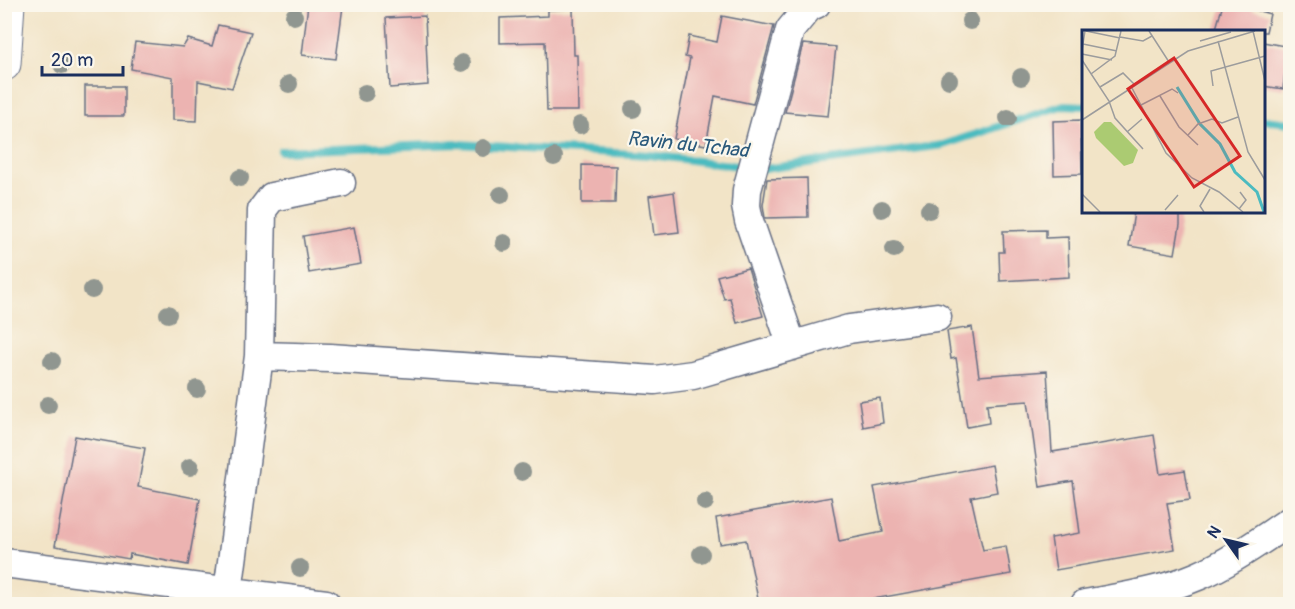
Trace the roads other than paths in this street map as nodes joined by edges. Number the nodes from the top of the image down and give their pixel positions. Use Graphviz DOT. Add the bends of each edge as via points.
graph roads {
  1 [pos="8,4"];
  2 [pos="816,4"];
  3 [pos="4,64"];
  4 [pos="341,183"];
  5 [pos="936,317"];
  6 [pos="792,346"];
  7 [pos="259,356"];
  8 [pos="1290,521"];
  9 [pos="4,563"];
  10 [pos="228,592"];
  11 [pos="326,604"];
  12 [pos="1085,604"];
  1 -- 3 [label="main road"];
  2 -- 6 [label="street" via="790,30 747,190 750,221"];
  4 -- 7 [label="street" via="272,197 262,210"];
  5 -- 6 [label="street" via="849,329"];
  6 -- 7 [label="street" via="693,375 655,380"];
  7 -- 10 [label="street"];
  8 -- 12 [label="street" via="1197,576 1147,592"];
  9 -- 10 [label="street"];
  10 -- 11 [label="street"];
}
